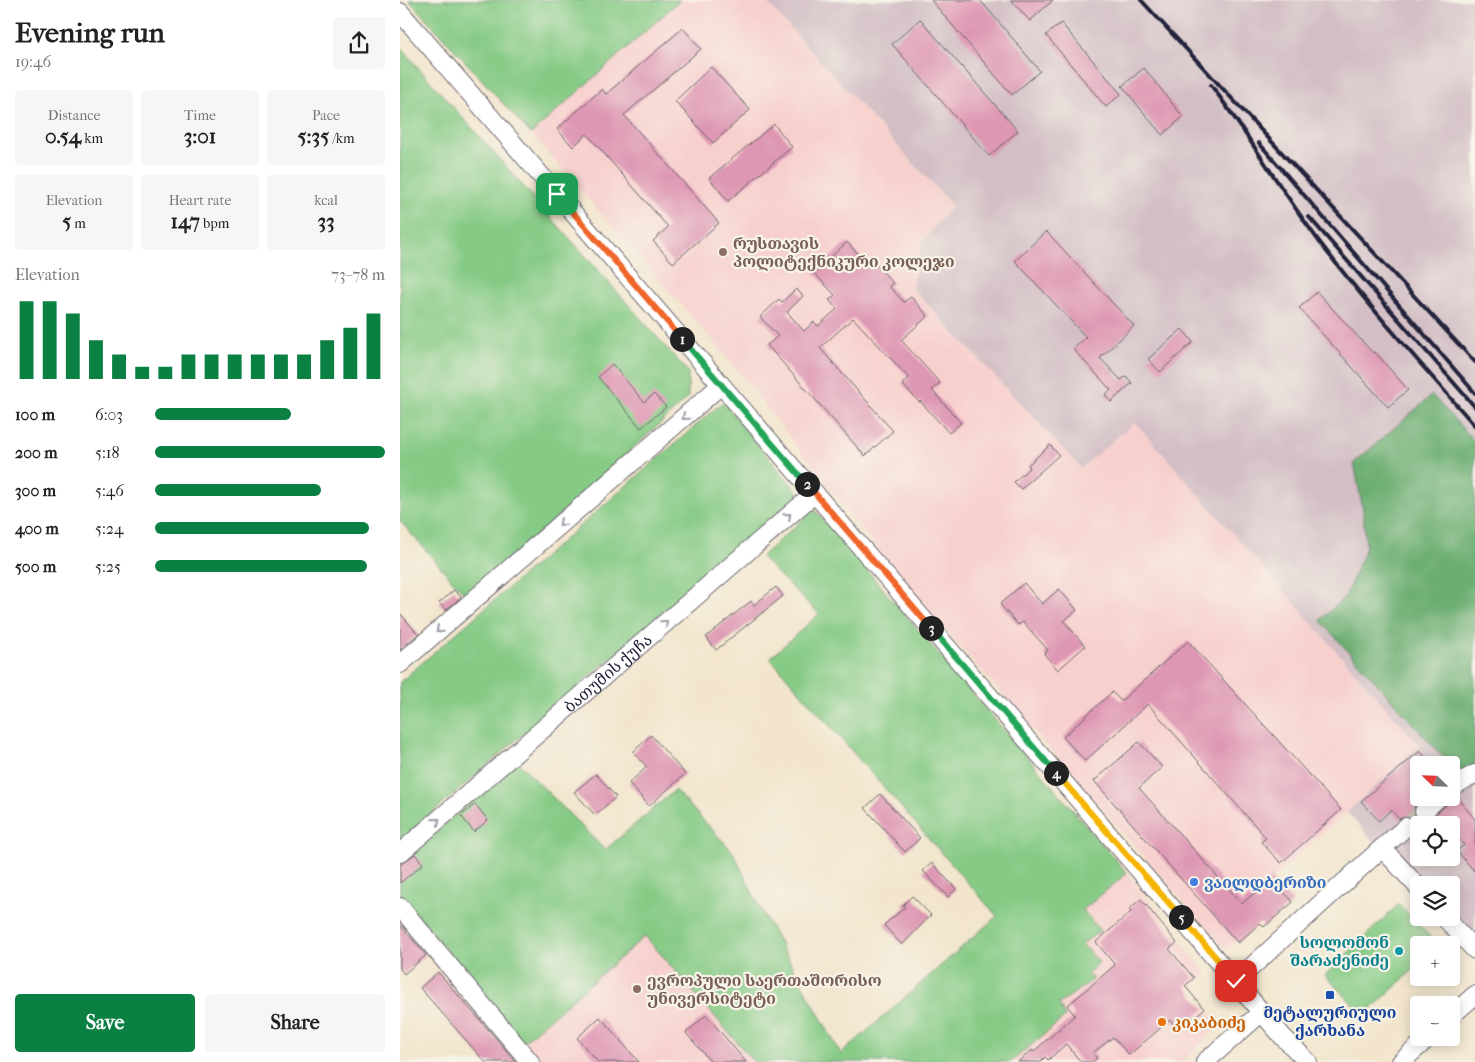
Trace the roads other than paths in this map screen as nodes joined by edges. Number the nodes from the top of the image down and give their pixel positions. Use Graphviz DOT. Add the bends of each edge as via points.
graph roads {
  1 [pos="400,12"];
  2 [pos="721,385"];
  3 [pos="815,493"];
  4 [pos="400,664"];
  5 [pos="1475,774"];
  6 [pos="1460,782"];
  7 [pos="1429,806"];
  8 [pos="1424,811"];
  9 [pos="1406,827"];
  10 [pos="1382,848"];
  11 [pos="400,853"];
  12 [pos="1410,878"];
  13 [pos="400,907"];
  14 [pos="1452,926"];
  15 [pos="1475,950"];
  16 [pos="1236,981"];
  17 [pos="1475,995"];
  18 [pos="1460,1008"];
  19 [pos="1262,1012"];
  20 [pos="1419,1046"];
  21 [pos="530,1062"];
  22 [pos="1205,1062"];
  23 [pos="1308,1062"];
  24 [pos="1401,1062"];
  1 -- 2 [label="street"];
  2 -- 3 [label="street"];
  2 -- 4 [label="street, one-way"];
  11 -- 3 [label="street, ბათუმის ქუჩა, one-way"];
  3 -- 16 [label="street"];
  5 -- 6 [label="street"];
  7 -- 8 [label="street"];
  9 -- 10 [label="street"];
  10 -- 12 [label="street"];
  10 -- 16 [label="street"];
  13 -- 21 [label="street"];
  14 -- 15 [label="street"];
  16 -- 19 [label="street"];
  17 -- 18 [label="street"];
  19 -- 22 [label="street"];
  19 -- 23 [label="street"];
  20 -- 24 [label="street"];
}
